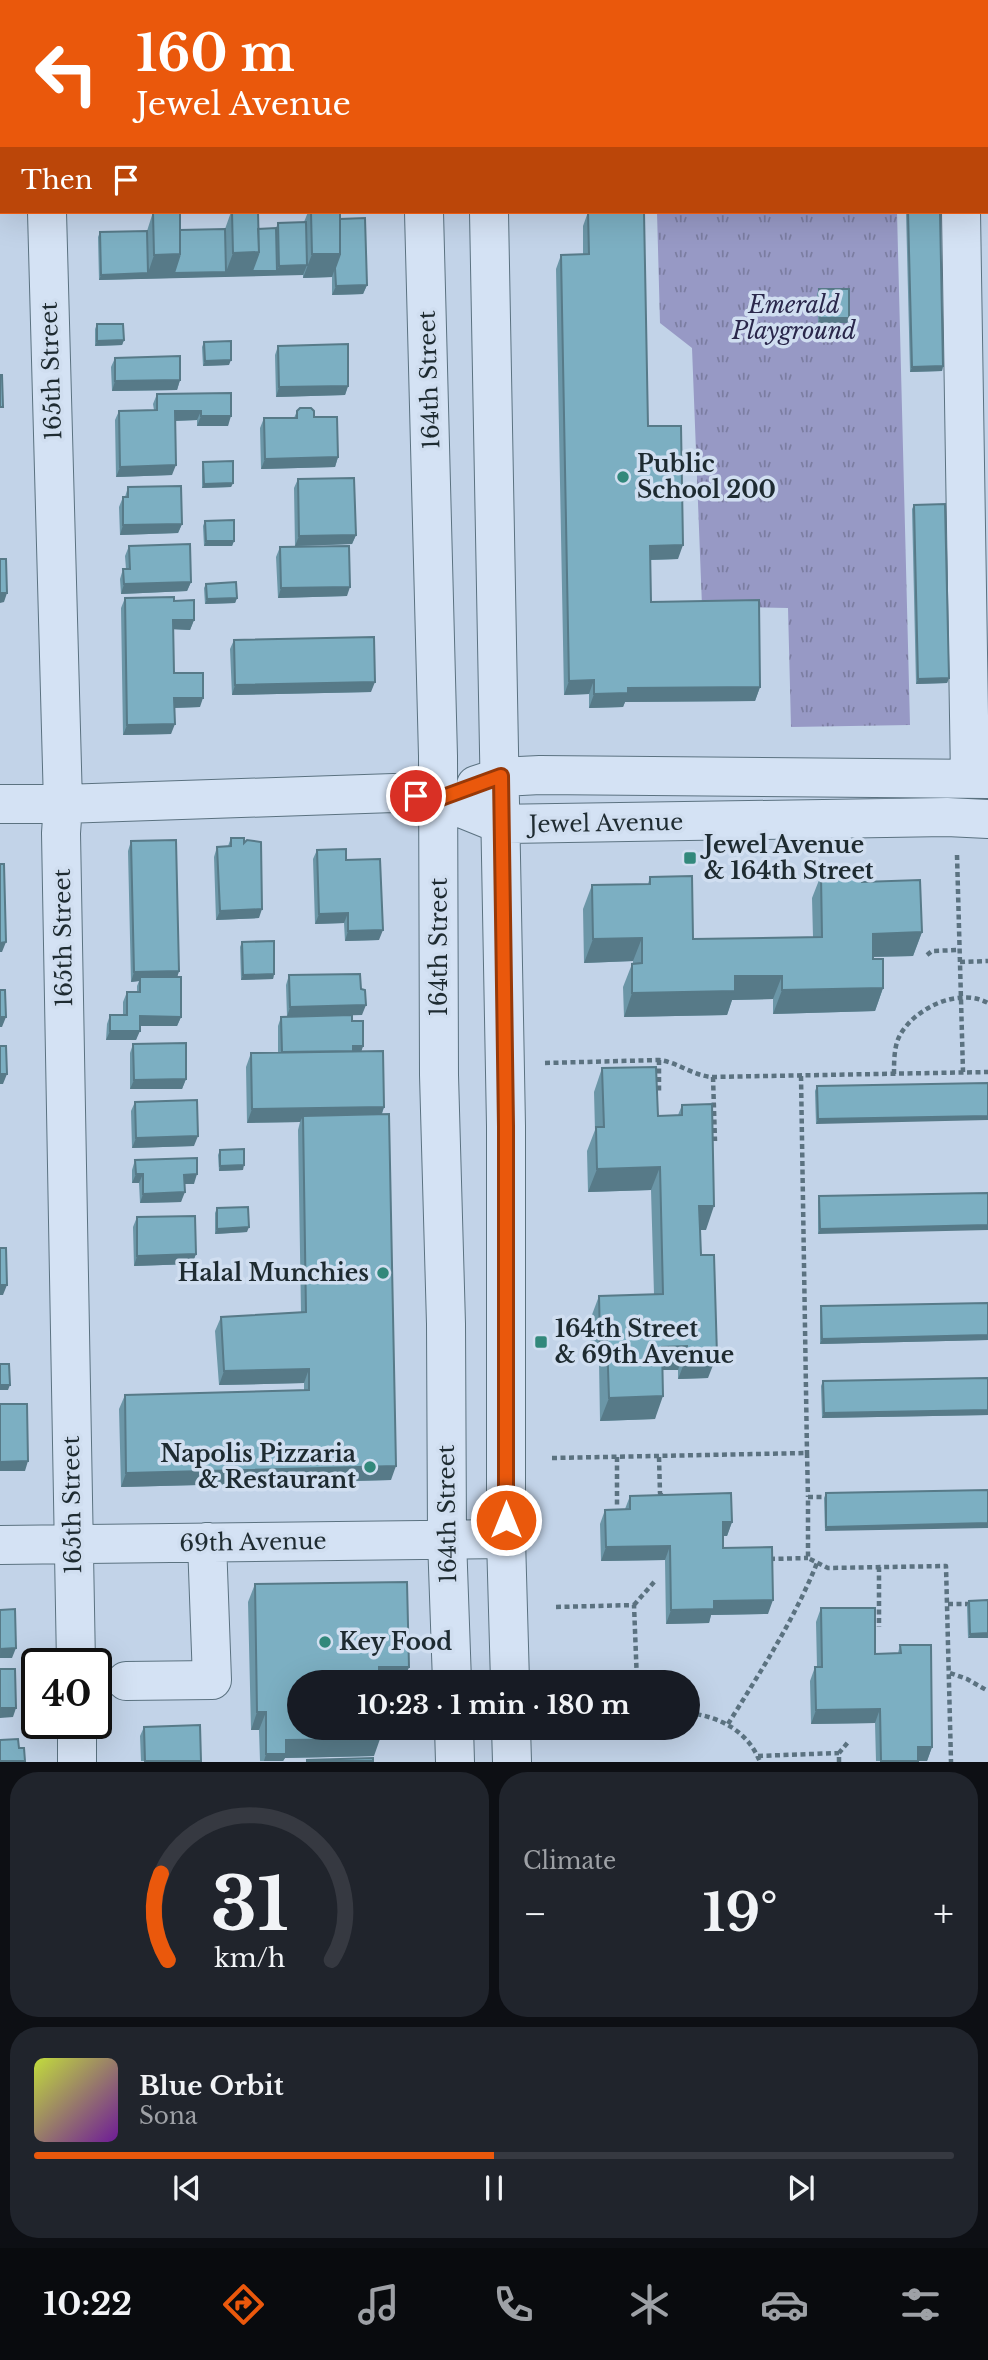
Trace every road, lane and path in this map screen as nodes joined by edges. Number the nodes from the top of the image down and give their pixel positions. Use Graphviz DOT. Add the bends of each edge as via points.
graph roads {
  1 [pos="47,214"];
  2 [pos="424,214"];
  3 [pos="489,214"];
  4 [pos="961,214"];
  5 [pos="501,776"];
  6 [pos="979,779"];
  7 [pos="438,799"];
  8 [pos="0,804"];
  9 [pos="63,804"];
  10 [pos="988,819"];
  11 [pos="500,824"];
  12 [pos="957,855"];
  13 [pos="960,950"];
  14 [pos="927,956"];
  15 [pos="988,961"];
  16 [pos="960,962"];
  17 [pos="961,998"];
  18 [pos="988,1003"];
  19 [pos="659,1060"];
  20 [pos="545,1063"];
  21 [pos="962,1072"];
  22 [pos="988,1072"];
  23 [pos="894,1074"];
  24 [pos="801,1076"];
  25 [pos="713,1077"];
  26 [pos="659,1093"];
  27 [pos="716,1141"];
  28 [pos="807,1452"];
  29 [pos="617,1457"];
  30 [pos="659,1457"];
  31 [pos="552,1458"];
  32 [pos="808,1497"];
  33 [pos="831,1497"];
  34 [pos="669,1505"];
  35 [pos="617,1506"];
  36 [pos="447,1539"];
  37 [pos="506,1539"];
  38 [pos="207,1542"];
  39 [pos="73,1544"];
  40 [pos="0,1545"];
  41 [pos="808,1558"];
  42 [pos="770,1559"];
  43 [pos="817,1563"];
  44 [pos="879,1567"];
  45 [pos="655,1581"];
  46 [pos="948,1604"];
  47 [pos="975,1604"];
  48 [pos="634,1605"];
  49 [pos="556,1607"];
  50 [pos="879,1627"];
  51 [pos="76,1648"];
  52 [pos="452,1670"];
  53 [pos="510,1670"];
  54 [pos="637,1670"];
  55 [pos="950,1673"];
  56 [pos="126,1681"];
  57 [pos="988,1691"];
  58 [pos="700,1714"];
  59 [pos="728,1724"];
  60 [pos="77,1739"];
  61 [pos="454,1740"];
  62 [pos="511,1740"];
  63 [pos="849,1741"];
  64 [pos="839,1754"];
  65 [pos="759,1759"];
  66 [pos="78,1762"];
  67 [pos="455,1762"];
  68 [pos="512,1762"];
  69 [pos="839,1762"];
  70 [pos="951,1762"];
  1 -- 9 [label="street, 165th Street"];
  2 -- 7 [label="street, 164th Street"];
  3 -- 5 [label="street"];
  4 -- 6 [label="street"];
  5 -- 6 [label="street, Jewel Avenue"];
  5 -- 7 [label="street, Jewel Avenue"];
  5 -- 11 [label="street"];
  7 -- 9 [label="street, Jewel Avenue" via="394,793"];
  7 -- 11 [label="street, Jewel Avenue"];
  7 -- 36 [label="street, 164th Street"];
  8 -- 9 [label="street, Jewel Avenue"];
  9 -- 39 [label="street, 165th Street"];
  10 -- 11 [label="street, Jewel Avenue"];
  11 -- 37 [label="street"];
  12 -- 13 [label="path"];
  13 -- 14 [label="path" via="932,951"];
  13 -- 16 [label="path"];
  15 -- 16 [label="path"];
  16 -- 17 [label="path"];
  17 -- 18 [label="path"];
  17 -- 21 [label="path"];
  17 -- 23 [label="path" via="946,1000 911,1020 899,1037"];
  19 -- 20 [label="path"];
  19 -- 25 [label="path"];
  19 -- 26 [label="path"];
  21 -- 22 [label="path"];
  21 -- 23 [label="path"];
  23 -- 24 [label="path"];
  24 -- 25 [label="path"];
  24 -- 28 [label="path"];
  25 -- 27 [label="path"];
  28 -- 30 [label="path"];
  28 -- 32 [label="path"];
  29 -- 30 [label="path"];
  29 -- 31 [label="path"];
  29 -- 35 [label="path"];
  30 -- 34 [label="path" via="660,1493"];
  32 -- 33 [label="path"];
  32 -- 41 [label="path"];
  36 -- 37 [label="street, 69th Avenue"];
  36 -- 38 [label="street, 69th Avenue"];
  36 -- 52 [label="street, 164th Street"];
  37 -- 53 [label="street"];
  38 -- 39 [label="street, 69th Avenue"];
  38 -- 56 [label="street" via="212,1680"];
  39 -- 40 [label="street, 69th Avenue"];
  39 -- 51 [label="street, 165th Street"];
  41 -- 42 [label="path"];
  41 -- 43 [label="path"];
  43 -- 44 [label="path" via="828,1568"];
  43 -- 59 [label="path" via="782,1637"];
  44 -- 46 [label="path" via="946,1566"];
  44 -- 50 [label="path"];
  45 -- 48 [label="path"];
  46 -- 47 [label="path"];
  46 -- 55 [label="path"];
  48 -- 49 [label="path"];
  48 -- 54 [label="path"];
  55 -- 57 [label="path"];
  55 -- 70 [label="path"];
  58 -- 59 [label="path"];
  59 -- 65 [label="path"];
  60 -- 66 [label="street"];
  61 -- 67 [label="street"];
  62 -- 68 [label="street"];
  63 -- 64 [label="path"];
  64 -- 65 [label="path"];
  64 -- 69 [label="path"];
}
